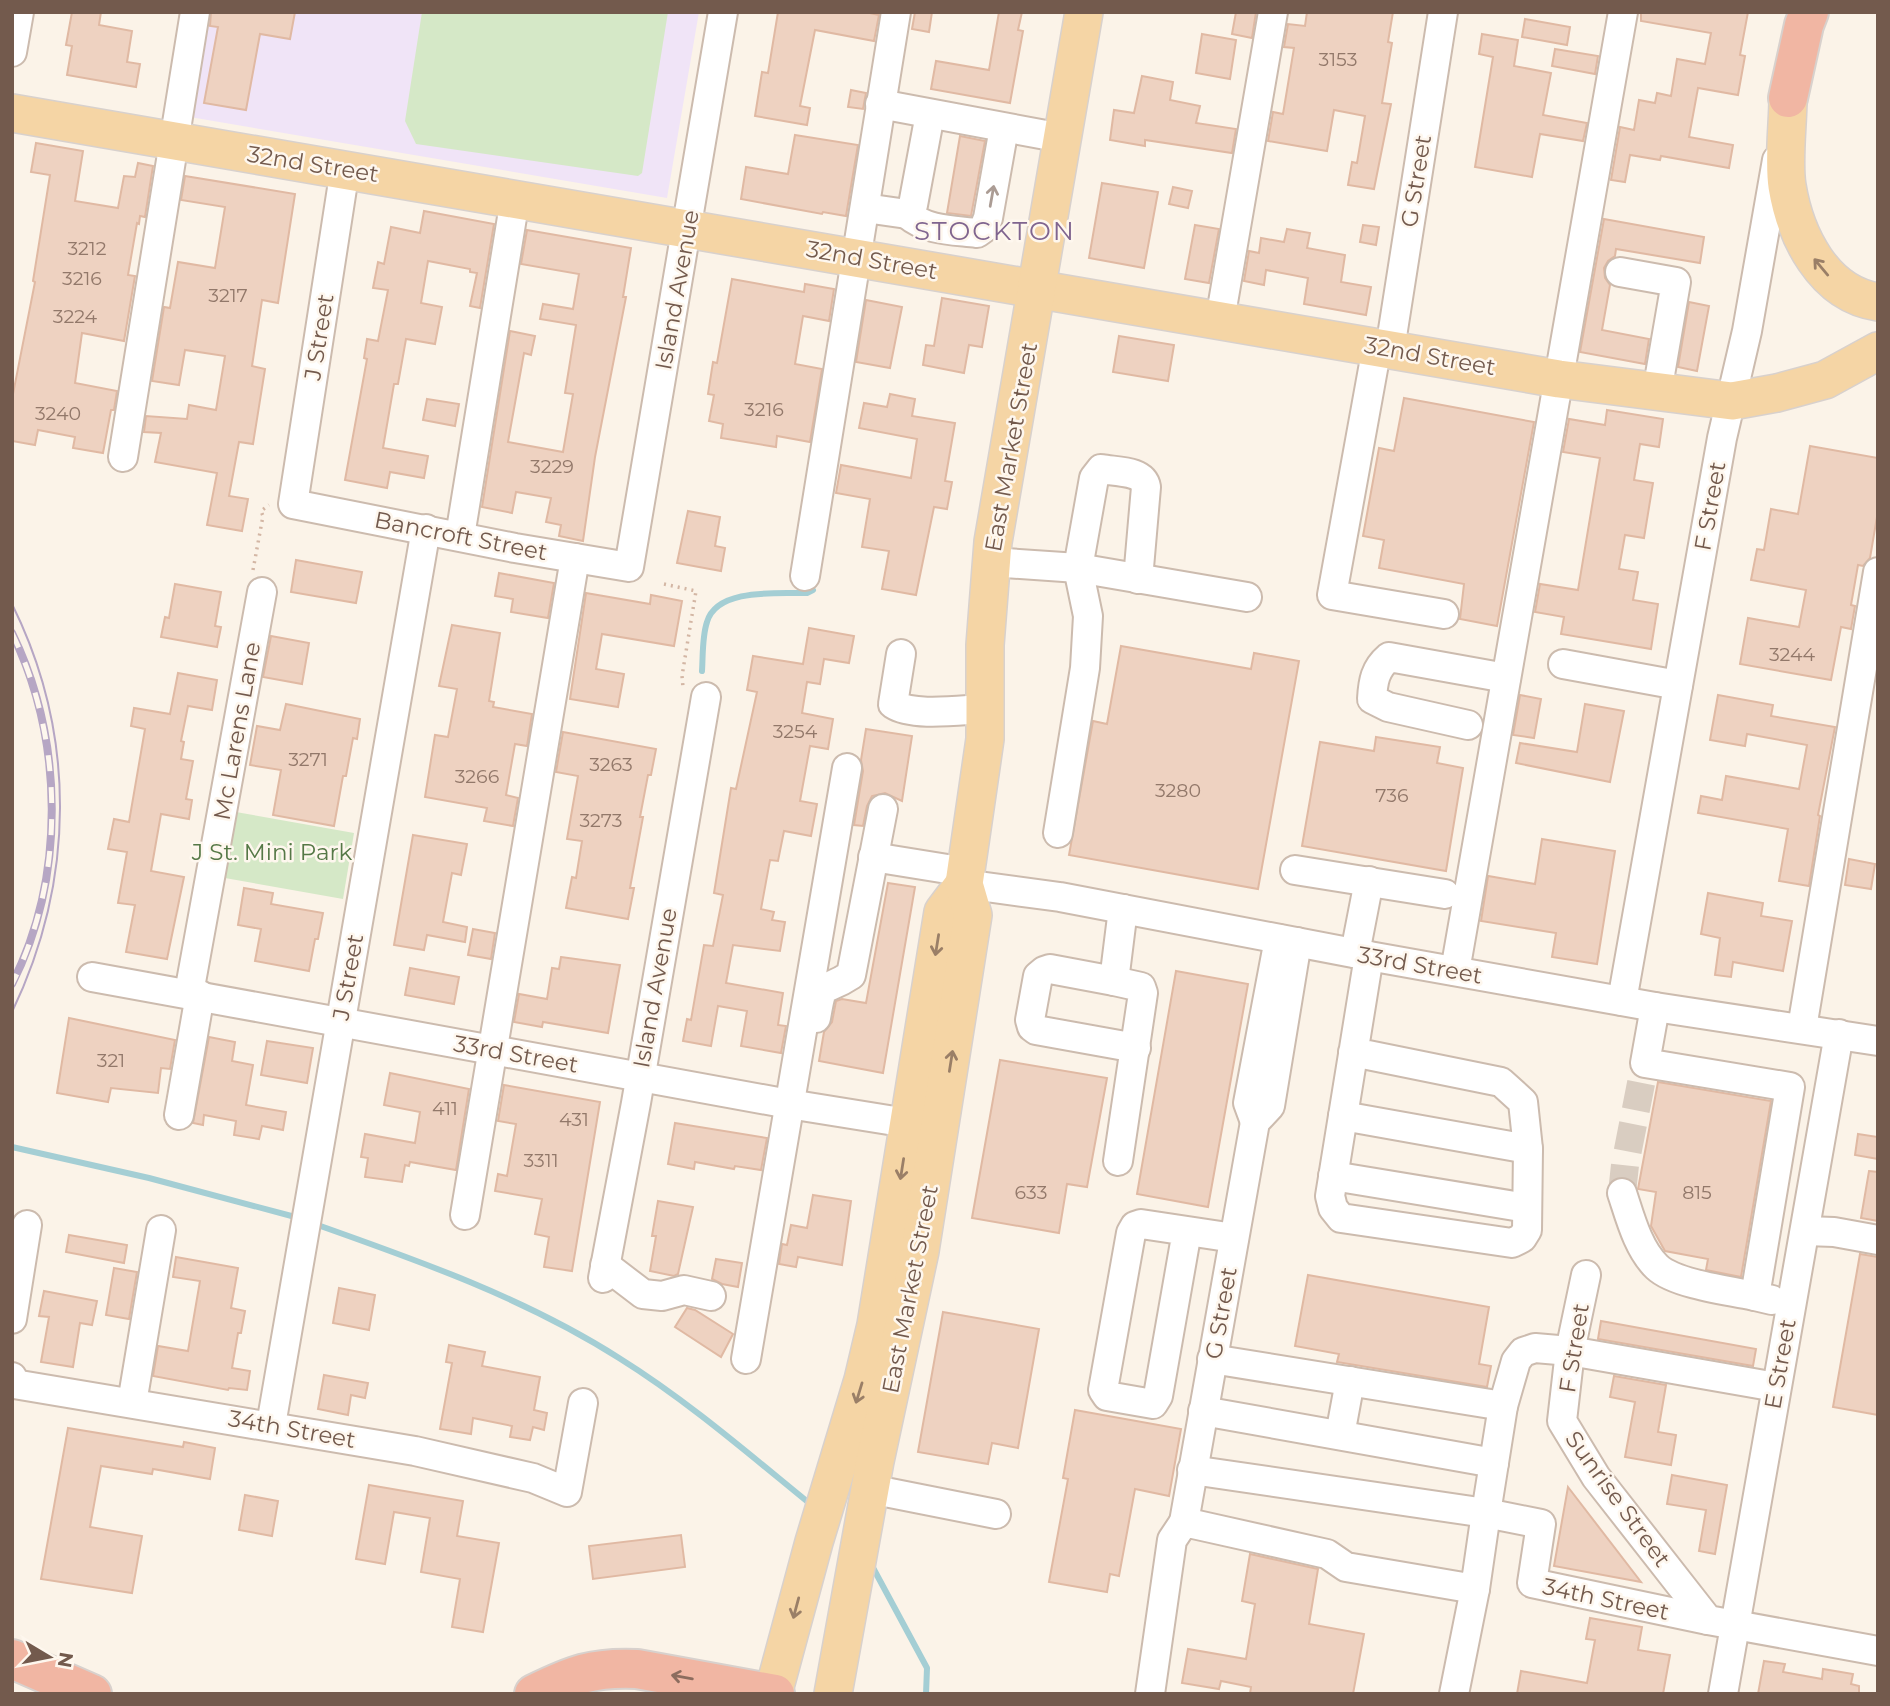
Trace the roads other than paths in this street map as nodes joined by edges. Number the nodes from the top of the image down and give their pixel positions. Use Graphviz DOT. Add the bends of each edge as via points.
graph roads {
  1 [pos="195,12"];
  2 [pos="723,12"];
  3 [pos="896,12"];
  4 [pos="1084,12"];
  5 [pos="1273,12"];
  6 [pos="1443,12"];
  7 [pos="1623,12"];
  8 [pos="1802,12"];
  9 [pos="1809,12"];
  10 [pos="17,15"];
  11 [pos="12,52"];
  12 [pos="1788,98"];
  13 [pos="880,104"];
  14 [pos="12,113"];
  15 [pos="930,114"];
  16 [pos="1004,128"];
  17 [pos="1062,138"];
  18 [pos="173,142"];
  19 [pos="345,169"];
  20 [pos="515,199"];
  21 [pos="864,208"];
  22 [pos="907,214"];
  23 [pos="687,228"];
  24 [pos="856,257"];
  25 [pos="1620,272"];
  26 [pos="1037,288"];
  27 [pos="1878,302"];
  28 [pos="1220,320"];
  29 [pos="1383,348"];
  30 [pos="1878,351"];
  31 [pos="1559,379"];
  32 [pos="1657,392"];
  33 [pos="1732,401"];
  34 [pos="123,457"];
  35 [pos="281,504"];
  36 [pos="426,529"];
  37 [pos="460,536"];
  38 [pos="575,558"];
  39 [pos="992,562"];
  40 [pos="629,567"];
  41 [pos="1078,568"];
  42 [pos="1878,572"];
  43 [pos="805,576"];
  44 [pos="1138,579"];
  45 [pos="257,587"];
  46 [pos="1247,597"];
  47 [pos="1444,614"];
  48 [pos="901,654"];
  49 [pos="1563,664"];
  50 [pos="1506,678"];
  51 [pos="1678,685"];
  52 [pos="695,690"];
  53 [pos="985,709"];
  54 [pos="1468,725"];
  55 [pos="847,768"];
  56 [pos="883,809"];
  57 [pos="1058,833"];
  58 [pos="873,857"];
  59 [pos="1295,870"];
  60 [pos="965,878"];
  61 [pos="1369,881"];
  62 [pos="1445,894"];
  63 [pos="1123,909"];
  64 [pos="1288,941"];
  65 [pos="1362,955"];
  66 [pos="1455,971"];
  67 [pos="92,977"];
  68 [pos="1114,981"];
  69 [pos="194,994"];
  70 [pos="1622,1001"];
  71 [pos="1655,1006"];
  72 [pos="341,1021"];
  73 [pos="1802,1028"];
  74 [pos="1839,1034"];
  75 [pos="1878,1041"];
  76 [pos="1136,1048"];
  77 [pos="493,1051"];
  78 [pos="1353,1052"];
  79 [pos="640,1077"];
  80 [pos="795,1105"];
  81 [pos="179,1115"];
  82 [pos="1343,1116"];
  83 [pos="925,1126"];
  84 [pos="1528,1149"];
  85 [pos="1118,1161"];
  86 [pos="1333,1176"];
  87 [pos="1622,1193"];
  88 [pos="1527,1208"];
  89 [pos="465,1215"];
  90 [pos="27,1225"];
  91 [pos="161,1230"];
  92 [pos="1806,1230"];
  93 [pos="1187,1231"];
  94 [pos="1234,1238"];
  95 [pos="1878,1240"];
  96 [pos="1586,1275"];
  97 [pos="711,1296"];
  98 [pos="12,1319"];
  99 [pos="1570,1351"];
  100 [pos="746,1359"];
  101 [pos="1212,1359"];
  102 [pos="13,1380"];
  103 [pos="1350,1381"];
  104 [pos="1776,1387"];
  105 [pos="132,1403"];
  106 [pos="583,1403"];
  107 [pos="1503,1406"];
  108 [pos="1203,1411"];
  109 [pos="1562,1421"];
  110 [pos="271,1425"];
  111 [pos="1340,1436"];
  112 [pos="1494,1463"];
  113 [pos="1192,1470"];
  114 [pos="868,1504"];
  115 [pos="1185,1513"];
  116 [pos="1486,1513"];
  117 [pos="996,1514"];
  118 [pos="1475,1589"];
  119 [pos="1708,1620"];
  120 [pos="1736,1626"];
  121 [pos="1878,1651"];
  122 [pos="12,1659"];
  123 [pos="92,1694"];
  124 [pos="534,1694"];
  125 [pos="774,1694"];
  126 [pos="833,1694"];
  127 [pos="1150,1694"];
  128 [pos="1454,1694"];
  129 [pos="1723,1694"];
  1 -- 18 [label="street"];
  2 -- 23 [label="street, Island Avenue"];
  3 -- 13 [label="street"];
  4 -- 17 [label="main road, East Market Street"];
  5 -- 28 [label="street"];
  6 -- 29 [label="street, G Street"];
  7 -- 31 [label="street"];
  8 -- 12 [label="street, F Street"];
  9 -- 12 [label="highway"];
  10 -- 11 [label="street"];
  27 -- 12 [label="main road, one-way" via="1845,291 1818,267 1800,232 1787,184"];
  12 -- 33 [label="street, F Street"];
  13 -- 15 [label="street"];
  13 -- 21 [label="street"];
  14 -- 18 [label="main road, 32nd Street"];
  15 -- 16 [label="street"];
  15 -- 22 [label="street" via="914,205"];
  16 -- 17 [label="street"];
  22 -- 16 [label="street, one-way" via="931,228 977,233 984,228"];
  17 -- 26 [label="main road, East Market Street"];
  18 -- 19 [label="main road, 32nd Street"];
  18 -- 34 [label="street"];
  19 -- 20 [label="main road, 32nd Street"];
  19 -- 35 [label="street, J Street"];
  20 -- 23 [label="main road, 32nd Street"];
  20 -- 37 [label="street"];
  21 -- 22 [label="street"];
  21 -- 24 [label="street"];
  23 -- 24 [label="main road, 32nd Street"];
  23 -- 40 [label="street, Island Avenue"];
  24 -- 26 [label="main road, 32nd Street"];
  24 -- 43 [label="street"];
  25 -- 32 [label="street" via="1676,282"];
  26 -- 28 [label="main road, 32nd Street"];
  26 -- 39 [label="main road, East Market Street"];
  28 -- 29 [label="main road, 32nd Street"];
  29 -- 31 [label="main road, 32nd Street"];
  29 -- 47 [label="street, G Street" via="1332,595"];
  30 -- 33 [label="main road, 32nd Street" via="1825,380"];
  31 -- 32 [label="main road, 32nd Street"];
  31 -- 50 [label="street"];
  32 -- 33 [label="main road, 32nd Street"];
  33 -- 51 [label="street, F Street"];
  35 -- 36 [label="street, Bancroft Street"];
  36 -- 37 [label="street, Bancroft Street"];
  36 -- 72 [label="street, J Street"];
  37 -- 38 [label="street, Bancroft Street"];
  38 -- 40 [label="street, Bancroft Street"];
  38 -- 77 [label="street"];
  39 -- 41 [label="street"];
  39 -- 53 [label="main road, East Market Street"];
  41 -- 44 [label="street"];
  41 -- 44 [label="street" via="1097,472 1138,475 1146,487"];
  41 -- 57 [label="street" via="1088,616 1085,668"];
  42 -- 73 [label="street"];
  44 -- 46 [label="street"];
  45 -- 69 [label="street, Mc Larens Lane"];
  48 -- 53 [label="street" via="893,704 921,711"];
  49 -- 51 [label="street"];
  50 -- 54 [label="street" via="1389,657 1378,666 1372,699 1388,707"];
  50 -- 66 [label="street"];
  51 -- 70 [label="street, F Street"];
  52 -- 79 [label="street, Island Avenue"];
  53 -- 60 [label="main road, East Market Street" via="985,739"];
  55 -- 80 [label="street"];
  56 -- 58 [label="street"];
  58 -- 60 [label="street, 33rd Street"];
  58 -- 80 [label="street" via="851,975 820,993"];
  59 -- 61 [label="street"];
  60 -- 63 [label="street, 33rd Street"];
  60 -- 83 [label="main road, East Market Street" via="943,912"];
  61 -- 62 [label="street"];
  61 -- 65 [label="street"];
  63 -- 64 [label="street, 33rd Street"];
  63 -- 68 [label="street"];
  64 -- 65 [label="street, 33rd Street"];
  64 -- 94 [label="street, G Street" via="1248,1103 1255,1122"];
  65 -- 66 [label="street, 33rd Street"];
  65 -- 78 [label="street"];
  66 -- 70 [label="street, 33rd Street"];
  67 -- 69 [label="street, 33rd Street"];
  68 -- 76 [label="street" via="1141,987 1143,993"];
  68 -- 76 [label="street" via="1044,971 1038,976 1032,1027"];
  69 -- 72 [label="street, 33rd Street"];
  69 -- 81 [label="street, Mc Larens Lane"];
  70 -- 71 [label="street, 33rd Street"];
  71 -- 73 [label="street, 33rd Street"];
  71 -- 87 [label="street" via="1644,1063 1790,1087 1763,1298 1695,1284 1659,1269 1641,1243"];
  72 -- 77 [label="street, 33rd Street"];
  72 -- 110 [label="street, J Street"];
  73 -- 74 [label="street, 33rd Street"];
  74 -- 75 [label="street, 33rd Street"];
  74 -- 92 [label="street, E Street"];
  76 -- 85 [label="street"];
  77 -- 79 [label="street, 33rd Street"];
  77 -- 89 [label="street"];
  78 -- 82 [label="street"];
  78 -- 84 [label="street" via="1501,1082 1523,1102"];
  79 -- 80 [label="street, 33rd Street"];
  79 -- 97 [label="street, Island Avenue" via="604,1271 643,1294 662,1296 684,1290"];
  80 -- 83 [label="street, 33rd Street"];
  80 -- 100 [label="street"];
  82 -- 84 [label="street"];
  82 -- 86 [label="street"];
  83 -- 114 [label="main road, East Market Street" via="920,1251"];
  83 -- 125 [label="main road, East Market Street, one-way" via="863,1380"];
  84 -- 88 [label="street"];
  86 -- 88 [label="street"];
  86 -- 88 [label="street" via="1330,1196 1341,1218 1512,1243 1527,1230"];
  90 -- 98 [label="street"];
  91 -- 105 [label="street"];
  92 -- 95 [label="street"];
  92 -- 104 [label="street, E Street"];
  93 -- 93 [label="street" via="1141,1224 1130,1233 1103,1390 1107,1396 1153,1404 1158,1396"];
  93 -- 94 [label="street"];
  94 -- 101 [label="street, G Street"];
  96 -- 99 [label="street, F Street"];
  99 -- 104 [label="street"];
  99 -- 107 [label="street" via="1535,1348 1523,1352 1512,1371"];
  99 -- 109 [label="street, F Street"];
  101 -- 103 [label="street"];
  101 -- 108 [label="street, G Street"];
  102 -- 105 [label="street, 34th Street"];
  103 -- 107 [label="street"];
  103 -- 111 [label="street"];
  104 -- 120 [label="street, E Street"];
  105 -- 110 [label="street, 34th Street"];
  106 -- 110 [label="street, 34th Street" via="567,1492 534,1478 415,1451"];
  107 -- 112 [label="street"];
  108 -- 111 [label="street"];
  108 -- 113 [label="street, G Street"];
  109 -- 119 [label="street, Sunrise Street" via="1596,1477"];
  111 -- 112 [label="street"];
  112 -- 116 [label="street"];
  113 -- 115 [label="street, G Street"];
  113 -- 116 [label="street"];
  114 -- 117 [label="street"];
  114 -- 126 [label="main road, East Market Street"];
  115 -- 118 [label="street" via="1327,1553 1346,1567"];
  115 -- 127 [label="street, G Street" via="1172,1540"];
  116 -- 118 [label="street"];
  116 -- 119 [label="street, 34th Street" via="1541,1524 1532,1583"];
  118 -- 128 [label="street"];
  119 -- 120 [label="street"];
  120 -- 121 [label="street"];
  120 -- 129 [label="street, E Street"];
  122 -- 123 [label="highway"];
  125 -- 124 [label="highway, one-way" via="613,1668 580,1674"];
}
